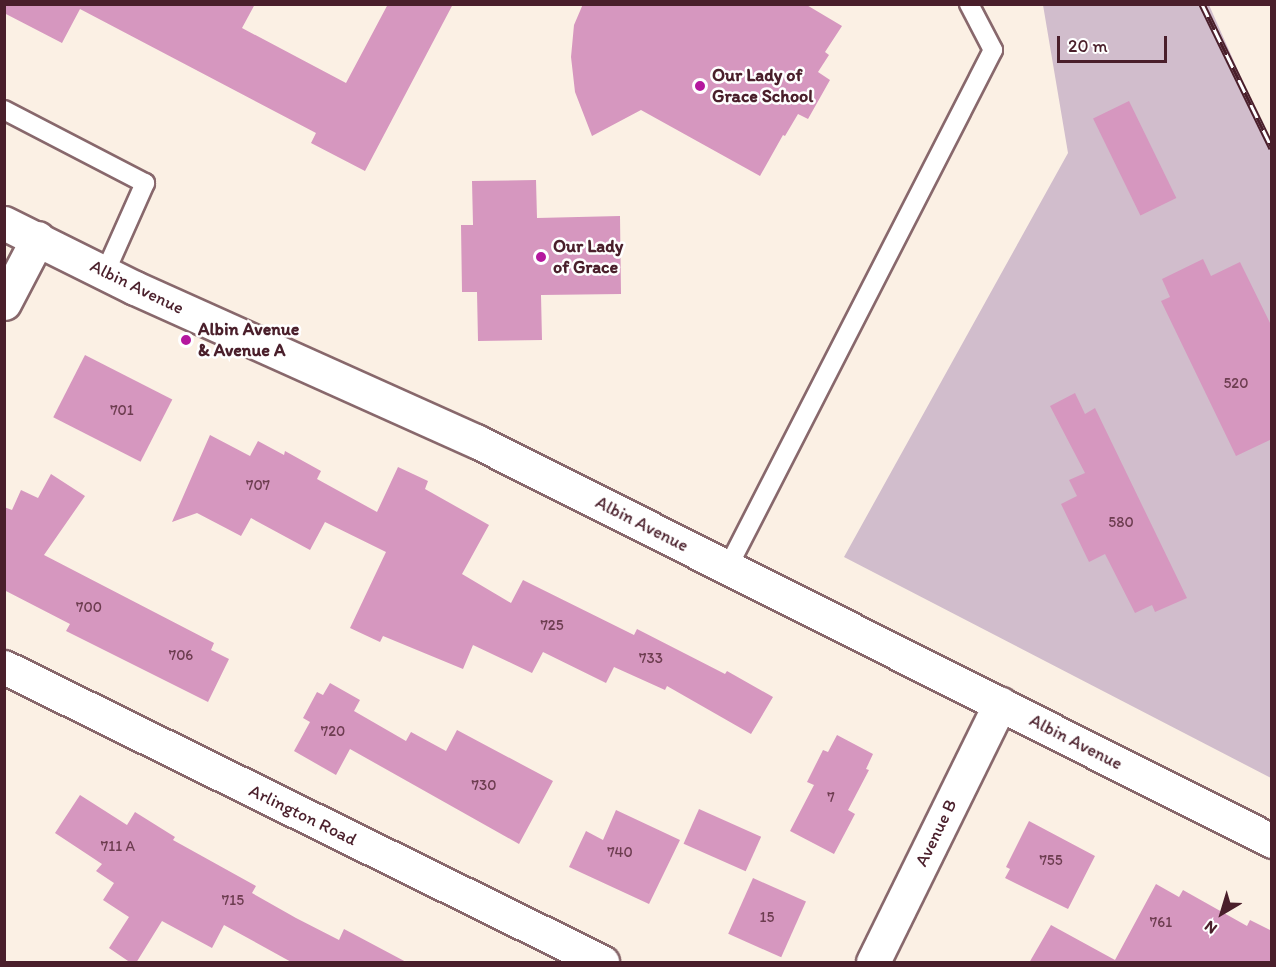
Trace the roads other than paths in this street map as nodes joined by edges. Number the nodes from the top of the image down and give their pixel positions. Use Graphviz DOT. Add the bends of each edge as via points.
graph roads {
  1 [pos="969,4"];
  2 [pos="4,110"];
  3 [pos="4,223"];
  4 [pos="38,238"];
  5 [pos="105,273"];
  6 [pos="4,303"];
  7 [pos="729,567"];
  8 [pos="4,668"];
  9 [pos="1000,704"];
  10 [pos="1272,841"];
  11 [pos="602,963"];
  12 [pos="873,963"];
  1 -- 7 [label="lane" via="993,50"];
  2 -- 5 [label="lane" via="145,183"];
  3 -- 4 [label="street, Albin Avenue"];
  4 -- 5 [label="street, Albin Avenue"];
  4 -- 6 [label="street"];
  5 -- 7 [label="street, Albin Avenue" via="476,441"];
  7 -- 9 [label="street, Albin Avenue"];
  8 -- 11 [label="street, Arlington Road"];
  9 -- 10 [label="street, Albin Avenue"];
  9 -- 12 [label="street, Avenue B"];
}
